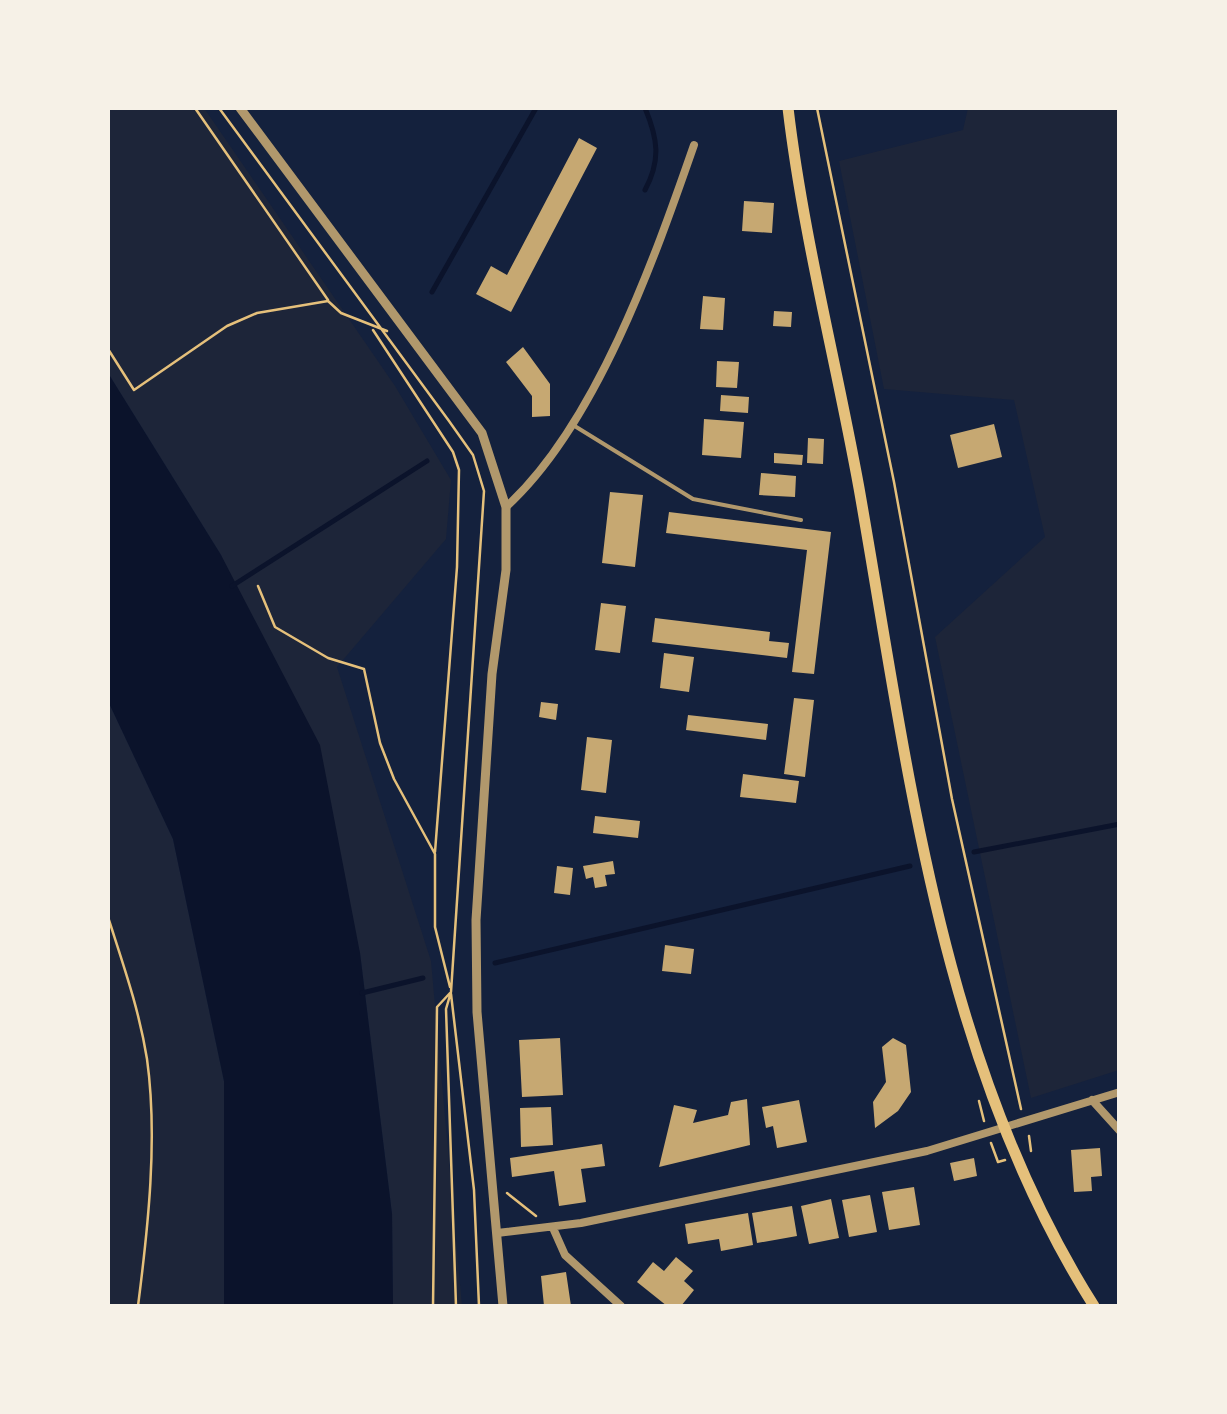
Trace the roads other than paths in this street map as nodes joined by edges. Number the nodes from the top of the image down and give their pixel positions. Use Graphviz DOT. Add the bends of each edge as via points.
graph roads {
  1 [pos="240,108"];
  2 [pos="788,108"];
  3 [pos="694,145"];
  4 [pos="573,425"];
  5 [pos="506,507"];
  6 [pos="800,520"];
  7 [pos="1120,1092"];
  8 [pos="1092,1100"];
  9 [pos="1004,1125"];
  10 [pos="1120,1131"];
  11 [pos="550,1228"];
  12 [pos="497,1232"];
  13 [pos="502,1306"];
  14 [pos="621,1306"];
  15 [pos="1094,1306"];
  1 -- 5 [label="street" via="482,432"];
  2 -- 9 [label="main road" via="929,877"];
  3 -- 4 [label="street" via="665,228"];
  4 -- 5 [label="street" via="540,476"];
  4 -- 6 [label="lane" via="694,498"];
  5 -- 12 [label="street" via="476,920 477,1012"];
  7 -- 8 [label="street"];
  8 -- 9 [label="street"];
  8 -- 10 [label="street"];
  9 -- 11 [label="street" via="927,1151"];
  9 -- 15 [label="main road" via="1053,1236"];
  11 -- 12 [label="street"];
  11 -- 14 [label="street" via="565,1256"];
  12 -- 13 [label="street"];
}
